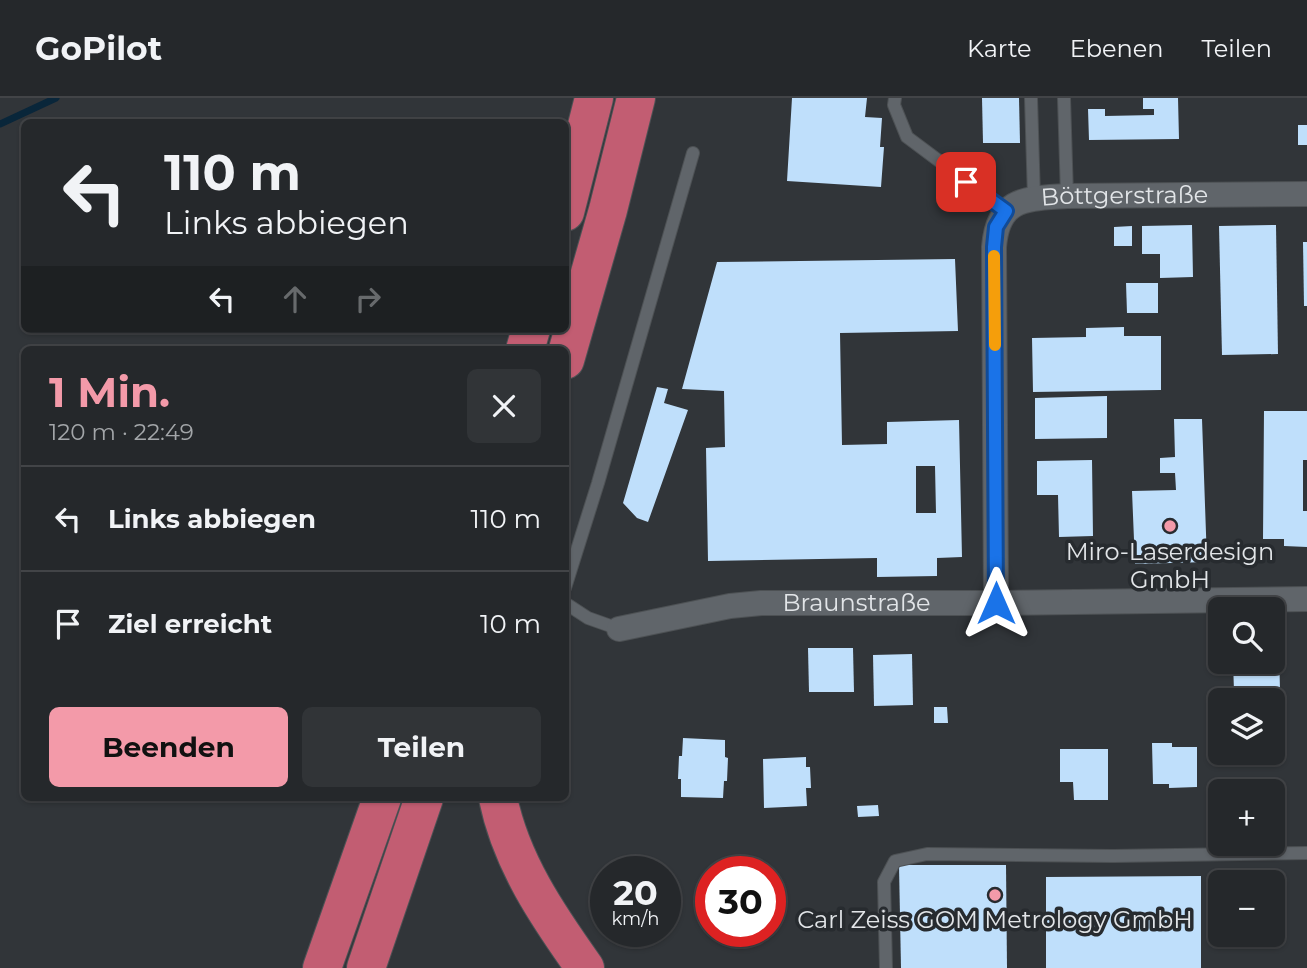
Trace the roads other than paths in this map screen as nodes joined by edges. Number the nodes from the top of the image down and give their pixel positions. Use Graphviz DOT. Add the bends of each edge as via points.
graph roads {
  1 [pos="594,98"];
  2 [pos="636,98"];
  3 [pos="895,98"];
  4 [pos="1031,98"];
  5 [pos="1064,98"];
  6 [pos="693,153"];
  7 [pos="1307,194"];
  8 [pos="569,196"];
  9 [pos="1067,196"];
  10 [pos="1034,198"];
  11 [pos="1006,211"];
  12 [pos="569,346"];
  13 [pos="569,575"];
  14 [pos="1307,598"];
  15 [pos="996,603"];
  16 [pos="569,606"];
  17 [pos="619,628"];
  18 [pos="381,801"];
  19 [pos="423,801"];
  20 [pos="499,801"];
  21 [pos="1307,853"];
  22 [pos="322,968"];
  23 [pos="366,968"];
  24 [pos="585,968"];
  25 [pos="886,968"];
  1 -- 8 [label="highway"];
  2 -- 12 [label="highway"];
  3 -- 11 [label="lane" via="906,137"];
  4 -- 10 [label="lane"];
  5 -- 9 [label="lane"];
  6 -- 13 [label="lane"];
  7 -- 9 [label="street, Böttgerstraße"];
  9 -- 10 [label="street, Böttgerstraße"];
  10 -- 11 [label="street, Böttgerstraße"];
  11 -- 15 [label="street, Böttgerstraße" via="996,227 994,247"];
  14 -- 15 [label="street, Braunstraße"];
  15 -- 17 [label="street, Braunstraße" via="761,603"];
  16 -- 17 [label="lane" via="588,618"];
  18 -- 22 [label="highway"];
  19 -- 23 [label="highway"];
  20 -- 24 [label="highway" via="523,870"];
  21 -- 25 [label="lane" via="927,854 895,862 884,881"];
}
